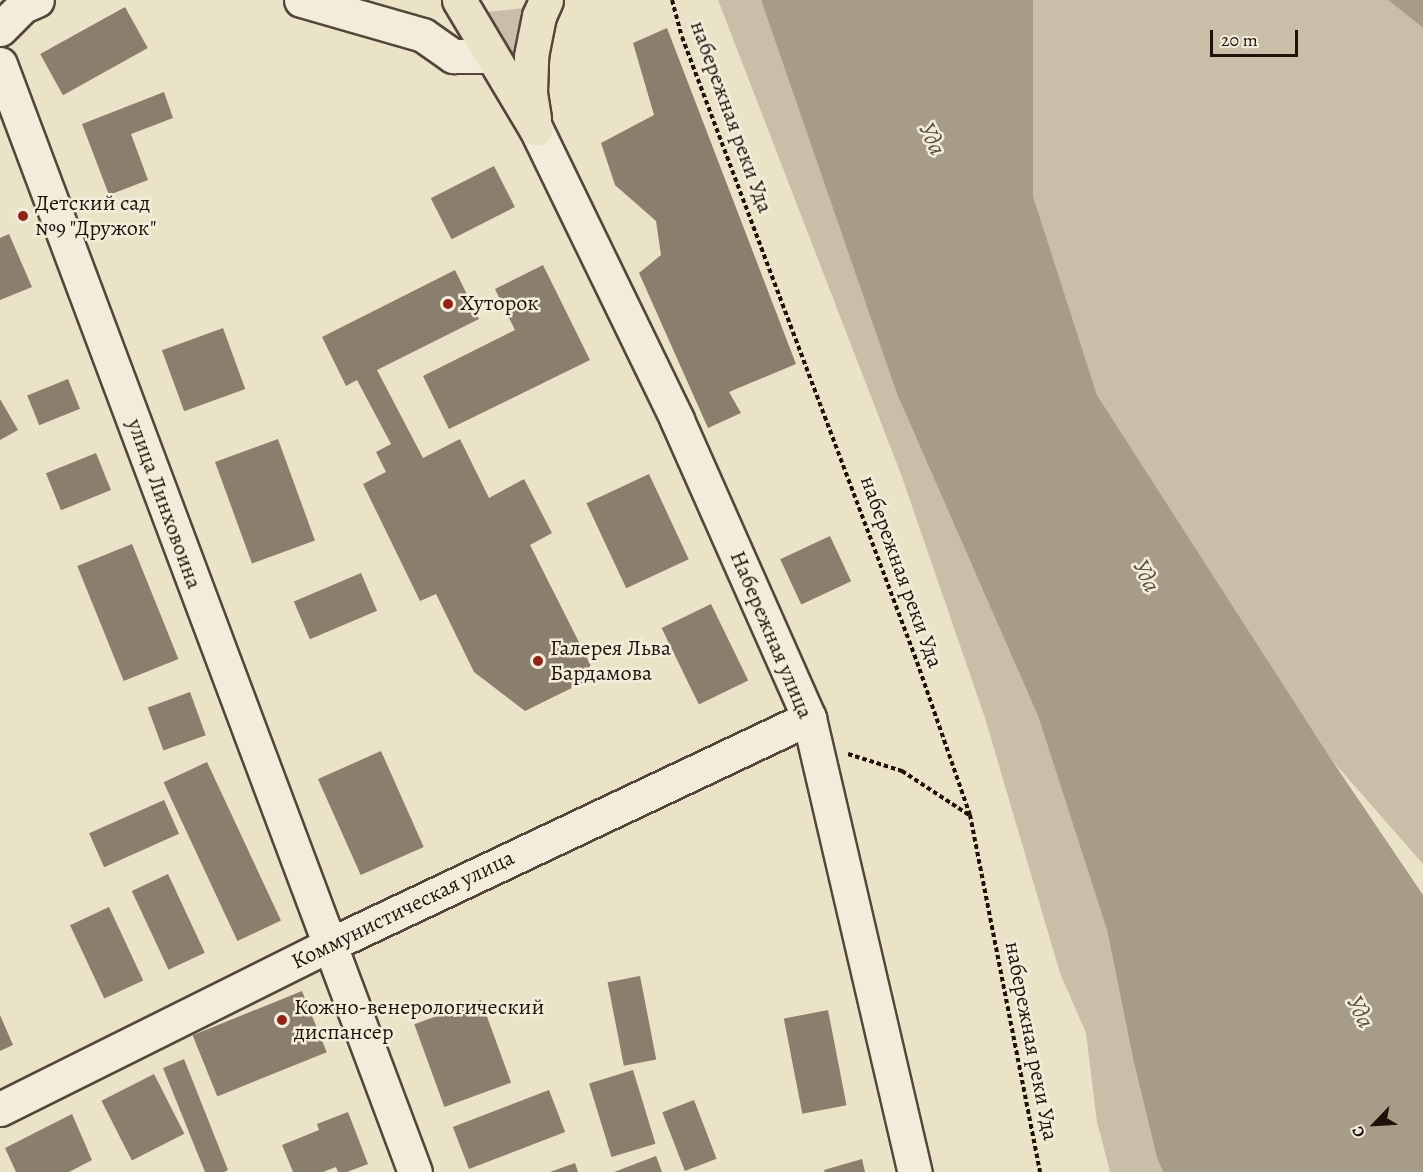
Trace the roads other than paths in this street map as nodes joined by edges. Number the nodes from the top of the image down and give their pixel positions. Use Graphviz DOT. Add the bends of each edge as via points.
graph roads {
  1 [pos="37,0"];
  2 [pos="302,0"];
  3 [pos="459,0"];
  4 [pos="546,0"];
  5 [pos="0,29"];
  6 [pos="491,56"];
  7 [pos="0,64"];
  8 [pos="536,129"];
  9 [pos="812,731"];
  10 [pos="329,945"];
  11 [pos="0,1109"];
  12 [pos="415,1172"];
  13 [pos="915,1172"];
  1 -- 5 [label="street" via="23,6"];
  2 -- 6 [label="street" via="423,35 453,56"];
  3 -- 6 [label="main road"];
  4 -- 8 [label="main road" via="531,56 530,92"];
  6 -- 8 [label="main road"];
  7 -- 10 [label="street, улица Линховоина"];
  8 -- 9 [label="street, Набережная улица" via="676,420"];
  9 -- 10 [label="street, Коммунистическая улица"];
  9 -- 13 [label="street, Набережная улица"];
  10 -- 11 [label="street, Коммунистическая улица"];
  10 -- 12 [label="street, улица Линховоина"];
}
